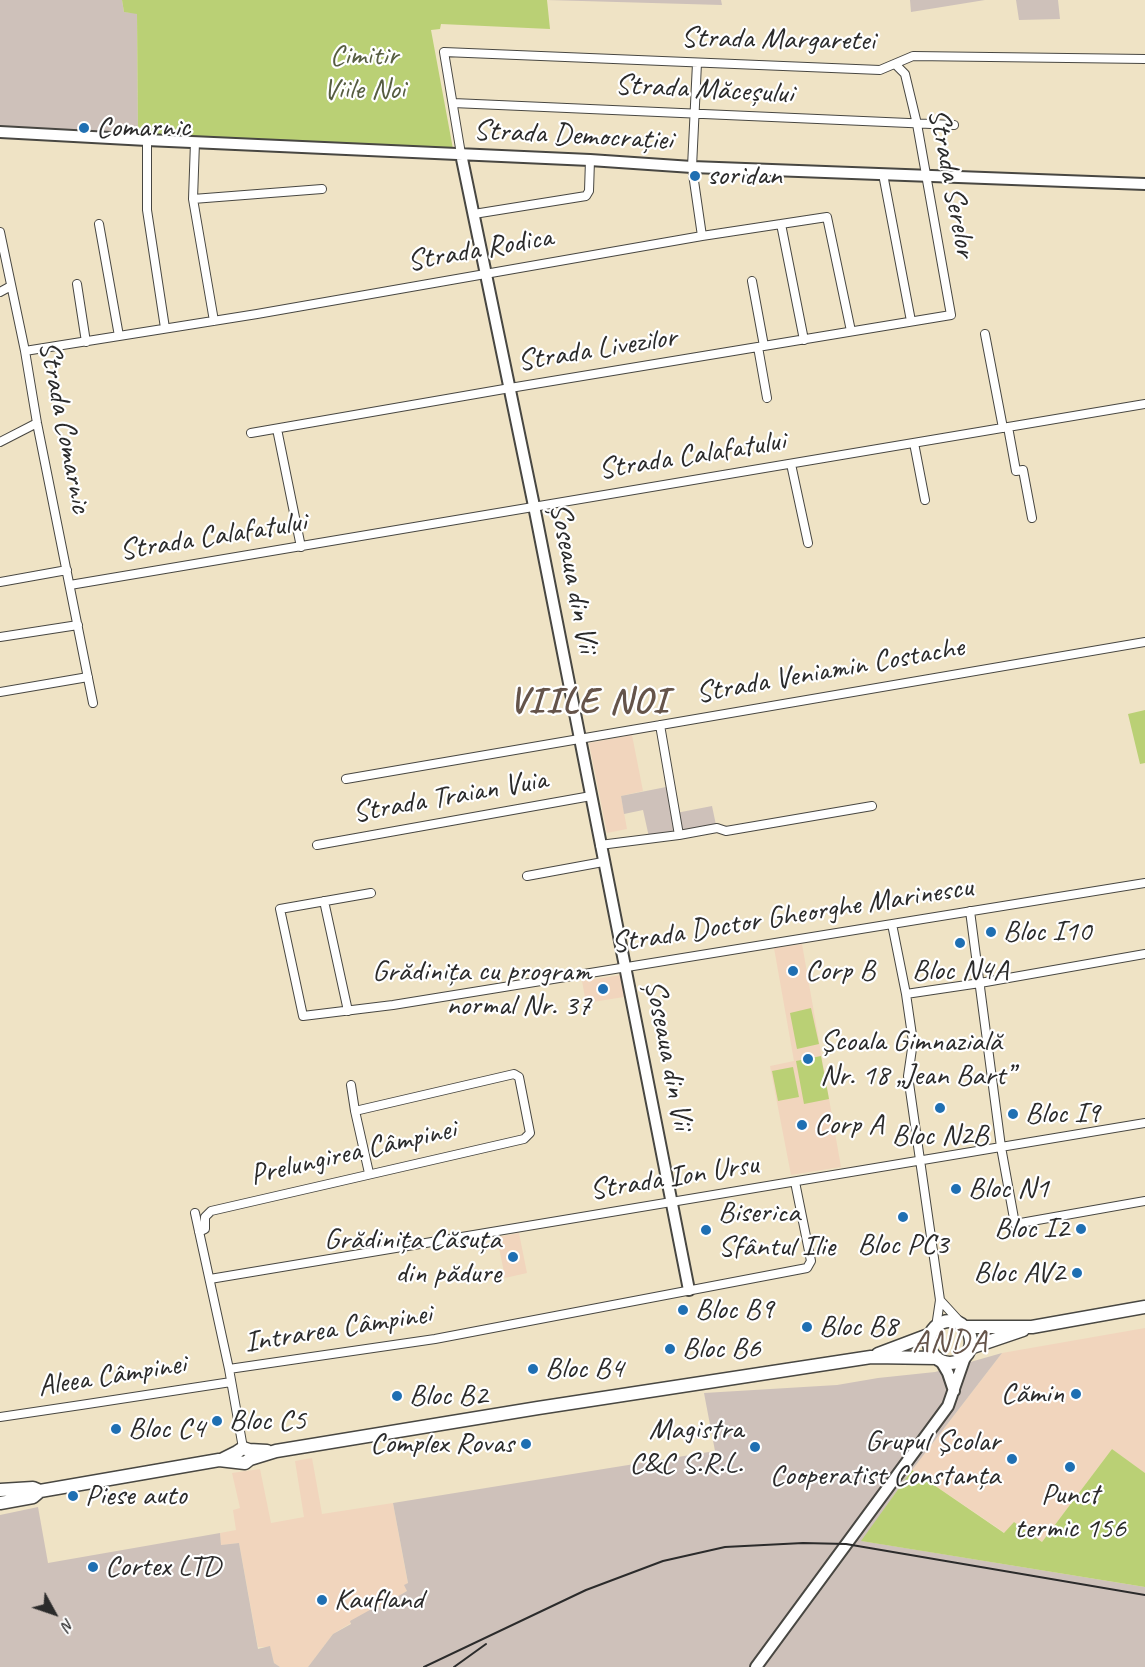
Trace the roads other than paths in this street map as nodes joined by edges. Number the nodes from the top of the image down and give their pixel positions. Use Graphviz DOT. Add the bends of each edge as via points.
graph roads {
  1 [pos="444,52"];
  2 [pos="1145,59"];
  3 [pos="697,63"];
  4 [pos="895,64"];
  5 [pos="453,103"];
  6 [pos="693,114"];
  7 [pos="917,124"];
  8 [pos="954,125"];
  9 [pos="1,132"];
  10 [pos="147,140"];
  11 [pos="195,142"];
  12 [pos="461,154"];
  13 [pos="590,160"];
  14 [pos="692,166"];
  15 [pos="883,174"];
  16 [pos="927,176"];
  17 [pos="1145,184"];
  18 [pos="322,189"];
  19 [pos="193,199"];
  20 [pos="474,214"];
  21 [pos="781,224"];
  22 [pos="99,225"];
  23 [pos="0,232"];
  24 [pos="702,236"];
  25 [pos="486,273"];
  26 [pos="752,281"];
  27 [pos="77,284"];
  28 [pos="11,286"];
  29 [pos="0,292"];
  30 [pos="951,315"];
  31 [pos="214,321"];
  32 [pos="911,321"];
  33 [pos="165,328"];
  34 [pos="851,332"];
  35 [pos="985,334"];
  36 [pos="119,336"];
  37 [pos="804,340"];
  38 [pos="86,342"];
  39 [pos="761,347"];
  40 [pos="25,351"];
  41 [pos="510,388"];
  42 [pos="767,398"];
  43 [pos="1145,404"];
  44 [pos="37,423"];
  45 [pos="1006,428"];
  46 [pos="277,429"];
  47 [pos="251,433"];
  48 [pos="0,442"];
  49 [pos="914,443"];
  50 [pos="791,464"];
  51 [pos="925,500"];
  52 [pos="534,506"];
  53 [pos="1032,518"];
  54 [pos="808,543"];
  55 [pos="301,547"];
  56 [pos="67,570"];
  57 [pos="0,582"];
  58 [pos="70,585"];
  59 [pos="78,625"];
  60 [pos="0,638"];
  61 [pos="1145,642"];
  62 [pos="88,677"];
  63 [pos="0,692"];
  64 [pos="93,703"];
  65 [pos="660,725"];
  66 [pos="580,738"];
  67 [pos="346,779"];
  68 [pos="591,796"];
  69 [pos="872,806"];
  70 [pos="679,835"];
  71 [pos="317,845"];
  72 [pos="600,845"];
  73 [pos="603,862"];
  74 [pos="527,876"];
  75 [pos="1145,883"];
  76 [pos="371,893"];
  77 [pos="324,901"];
  78 [pos="970,911"];
  79 [pos="892,924"];
  80 [pos="1145,954"];
  81 [pos="626,968"];
  82 [pos="980,983"];
  83 [pos="906,994"];
  84 [pos="348,1011"];
  85 [pos="351,1085"];
  86 [pos="355,1111"];
  87 [pos="1145,1123"];
  88 [pos="1001,1147"];
  89 [pos="920,1161"];
  90 [pos="369,1173"];
  91 [pos="795,1182"];
  92 [pos="1145,1201"];
  93 [pos="673,1202"];
  94 [pos="195,1213"];
  95 [pos="199,1232"];
  96 [pos="210,1279"];
  97 [pos="690,1290"];
  98 [pos="940,1300"];
  99 [pos="1145,1308"];
  100 [pos="963,1325"];
  101 [pos="1032,1327"];
  102 [pos="933,1330"];
  103 [pos="968,1353"];
  104 [pos="871,1357"];
  105 [pos="939,1360"];
  106 [pos="229,1369"];
  107 [pos="231,1382"];
  108 [pos="954,1391"];
  109 [pos="0,1416"];
  110 [pos="244,1454"];
  111 [pos="0,1490"];
  112 [pos="40,1491"];
  113 [pos="0,1498"];
  114 [pos="0,1503"];
  115 [pos="756,1667"];
  1 -- 3 [label="street, Strada Margaretei"];
  1 -- 5 [label="street, Șoseaua din Vii"];
  2 -- 4 [label="street, Strada Margaretei" via="913,56"];
  3 -- 4 [label="street, Strada Margaretei" via="880,70"];
  3 -- 6 [label="street"];
  4 -- 7 [label="street, Strada Serelor" via="905,74"];
  5 -- 6 [label="street, Strada Măceșului"];
  5 -- 12 [label="street, Șoseaua din Vii"];
  6 -- 7 [label="street, Strada Măceșului"];
  6 -- 14 [label="street"];
  7 -- 8 [label="street, Strada Măceșului"];
  7 -- 16 [label="street, Strada Serelor"];
  9 -- 10 [label="street, Strada Democrației"];
  10 -- 11 [label="street, Strada Democrației"];
  10 -- 33 [label="street" via="147,210"];
  11 -- 12 [label="street, Strada Democrației"];
  11 -- 19 [label="street"];
  12 -- 13 [label="street, Strada Democrației"];
  12 -- 20 [label="street, Șoseaua din Vii"];
  13 -- 14 [label="street, Strada Democrației"];
  13 -- 20 [label="street" via="586,196"];
  14 -- 15 [label="street, Strada Democrației"];
  14 -- 24 [label="street"];
  15 -- 16 [label="street, Strada Democrației"];
  15 -- 32 [label="street"];
  16 -- 17 [label="street, Strada Democrației"];
  16 -- 30 [label="street, Strada Serelor"];
  18 -- 19 [label="street"];
  19 -- 31 [label="street"];
  20 -- 25 [label="street, Șoseaua din Vii"];
  21 -- 24 [label="street, Strada Rodica"];
  21 -- 34 [label="street, Strada Rodica" via="827,217"];
  21 -- 37 [label="street"];
  22 -- 36 [label="street"];
  23 -- 28 [label="street, Strada Comarnic"];
  24 -- 25 [label="street, Strada Rodica"];
  25 -- 31 [label="street, Strada Rodica"];
  25 -- 41 [label="street, Șoseaua din Vii"];
  26 -- 39 [label="street"];
  27 -- 38 [label="street"];
  28 -- 29 [label="street"];
  28 -- 40 [label="street, Strada Comarnic"];
  30 -- 32 [label="street, Strada Livezilor"];
  31 -- 33 [label="street, Strada Rodica"];
  32 -- 34 [label="street, Strada Livezilor"];
  33 -- 36 [label="street, Strada Rodica"];
  34 -- 37 [label="street, Strada Livezilor"];
  35 -- 45 [label="street"];
  36 -- 38 [label="street, Strada Rodica"];
  37 -- 39 [label="street, Strada Livezilor"];
  38 -- 40 [label="street, Strada Rodica"];
  39 -- 41 [label="street, Strada Livezilor"];
  39 -- 42 [label="street"];
  40 -- 44 [label="street, Strada Comarnic"];
  41 -- 46 [label="street, Strada Livezilor"];
  41 -- 52 [label="street, Șoseaua din Vii"];
  43 -- 45 [label="street, Strada Calafatului"];
  44 -- 48 [label="street"];
  44 -- 56 [label="street, Strada Comarnic"];
  45 -- 49 [label="street, Strada Calafatului"];
  45 -- 53 [label="street" via="1016,471 1023,470"];
  46 -- 47 [label="street, Strada Livezilor"];
  46 -- 55 [label="street"];
  49 -- 50 [label="street, Strada Calafatului"];
  49 -- 51 [label="street"];
  50 -- 52 [label="street, Strada Calafatului"];
  50 -- 54 [label="street"];
  52 -- 55 [label="street, Strada Calafatului"];
  52 -- 66 [label="street, Șoseaua din Vii"];
  55 -- 58 [label="street, Strada Calafatului"];
  56 -- 57 [label="street"];
  56 -- 58 [label="street, Strada Comarnic"];
  58 -- 59 [label="street, Strada Comarnic"];
  59 -- 60 [label="street"];
  59 -- 62 [label="street, Strada Comarnic"];
  61 -- 65 [label="street, Strada Veniamin Costache"];
  62 -- 63 [label="street"];
  62 -- 64 [label="street, Strada Comarnic"];
  65 -- 66 [label="street, Strada Veniamin Costache"];
  65 -- 70 [label="street"];
  66 -- 67 [label="street, Strada Veniamin Costache"];
  66 -- 68 [label="street, Șoseaua din Vii"];
  68 -- 71 [label="street, Strada Traian Vuia"];
  68 -- 72 [label="street, Șoseaua din Vii"];
  69 -- 70 [label="street" via="726,831 717,828"];
  70 -- 72 [label="street"];
  72 -- 73 [label="street, Șoseaua din Vii"];
  73 -- 74 [label="street"];
  73 -- 81 [label="street, Șoseaua din Vii"];
  75 -- 78 [label="street, Strada Doctor Gheorghe Marinescu"];
  76 -- 77 [label="street"];
  77 -- 84 [label="street"];
  77 -- 84 [label="street, Strada Doctor Gheorghe Marinescu" via="280,909 303,1016"];
  78 -- 79 [label="street, Strada Doctor Gheorghe Marinescu"];
  78 -- 82 [label="street"];
  79 -- 81 [label="street, Strada Doctor Gheorghe Marinescu"];
  79 -- 83 [label="street"];
  80 -- 82 [label="street"];
  81 -- 84 [label="street, Strada Doctor Gheorghe Marinescu"];
  81 -- 93 [label="street, Șoseaua din Vii"];
  82 -- 83 [label="street"];
  82 -- 88 [label="street"];
  83 -- 89 [label="street" via="913,1042 908,1076"];
  85 -- 86 [label="street"];
  86 -- 90 [label="street"];
  86 -- 90 [label="street, Prelungirea Câmpinei" via="514,1074 519,1077 530,1133 524,1139"];
  87 -- 88 [label="street, Strada Ion Ursu"];
  88 -- 89 [label="street, Strada Ion Ursu"];
  88 -- 92 [label="street" via="1015,1224"];
  89 -- 91 [label="street, Strada Ion Ursu"];
  89 -- 98 [label="street"];
  90 -- 95 [label="street, Prelungirea Câmpinei" via="211,1210 205,1217 205,1229"];
  91 -- 93 [label="street, Strada Ion Ursu"];
  91 -- 97 [label="street, Intrarea Câmpinei" via="811,1261 807,1268"];
  93 -- 96 [label="street, Strada Ion Ursu"];
  93 -- 97 [label="street, Șoseaua din Vii"];
  94 -- 95 [label="street"];
  95 -- 96 [label="street"];
  96 -- 106 [label="street"];
  97 -- 106 [label="street, Intrarea Câmpinei" via="435,1339"];
  98 -- 100 [label="street"];
  98 -- 102 [label="street"];
  99 -- 101 [label="main road"];
  100 -- 101 [label="main road"];
  100 -- 102 [label="main road" via="946,1321"];
  100 -- 103 [label="main road" via="971,1340"];
  101 -- 103 [label="main road"];
  102 -- 104 [label="main road"];
  102 -- 105 [label="main road" via="930,1348"];
  103 -- 105 [label="main road" via="953,1363"];
  103 -- 108 [label="street"];
  104 -- 105 [label="main road"];
  104 -- 110 [label="main road"];
  105 -- 108 [label="street"];
  106 -- 107 [label="street"];
  107 -- 109 [label="street, Aleea Câmpinei"];
  107 -- 110 [label="street"];
  108 -- 115 [label="street" via="944,1413"];
  110 -- 112 [label="main road"];
  111 -- 112 [label="main road"];
  112 -- 113 [label="street"];
  112 -- 114 [label="main road" via="33,1497"];
}
